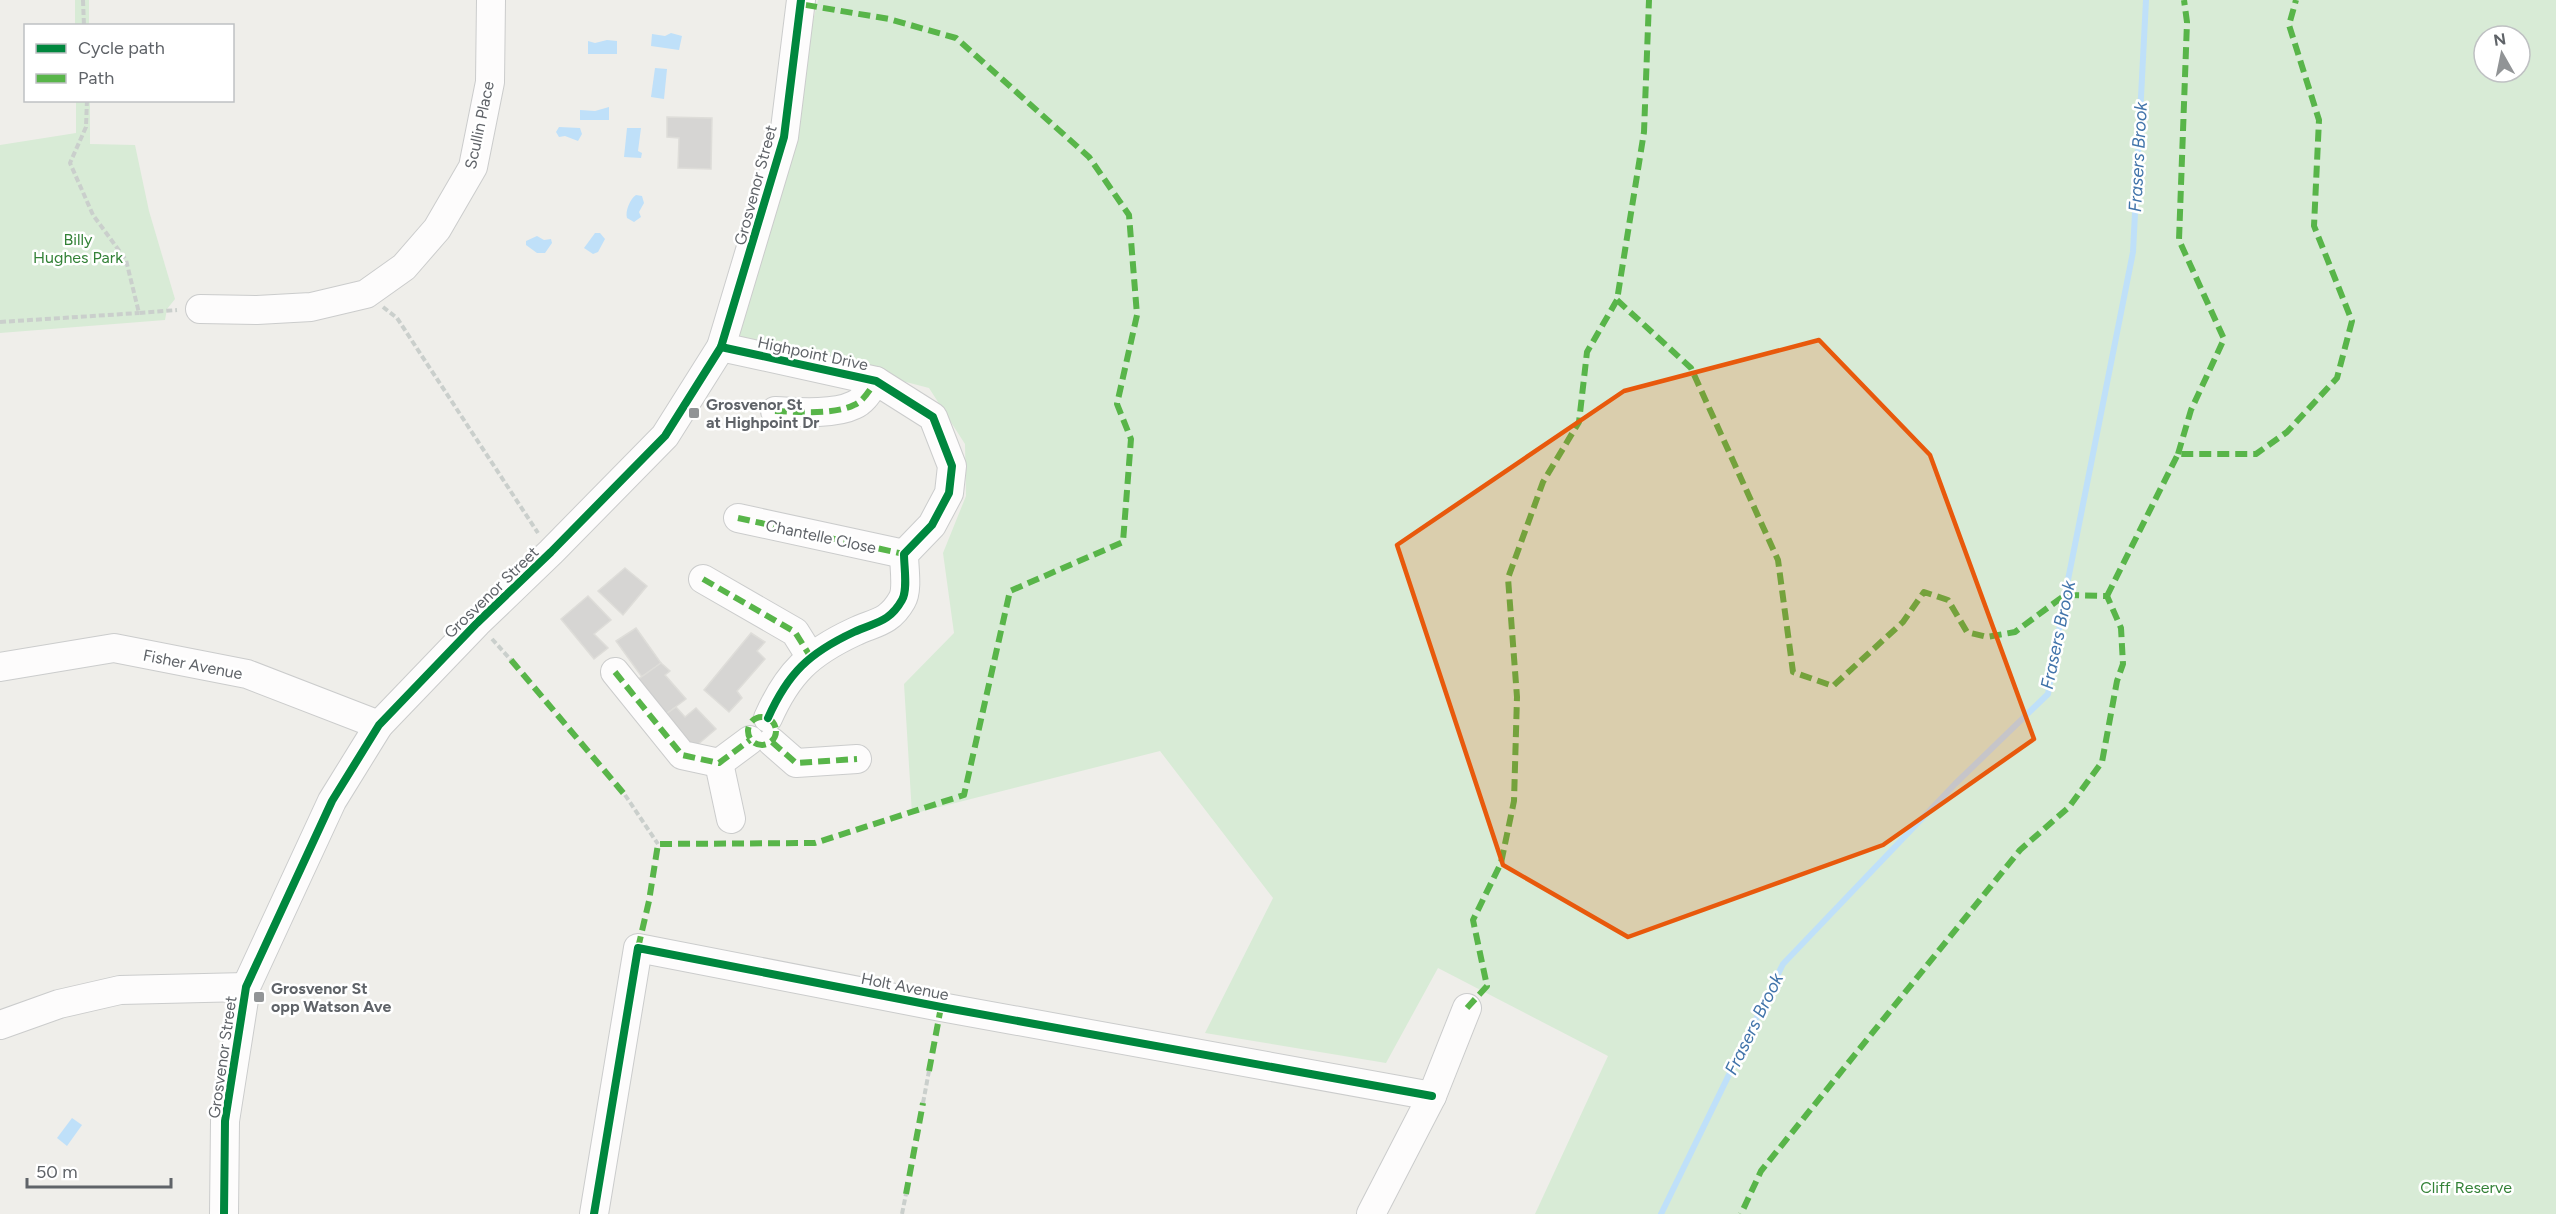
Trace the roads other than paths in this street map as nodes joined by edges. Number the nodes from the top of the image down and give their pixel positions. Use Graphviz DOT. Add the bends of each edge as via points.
graph roads {
  1 [pos="491,0"];
  2 [pos="801,0"];
  3 [pos="200,309"];
  4 [pos="721,347"];
  5 [pos="876,381"];
  6 [pos="775,411"];
  7 [pos="738,518"];
  8 [pos="904,554"];
  9 [pos="703,579"];
  10 [pos="810,656"];
  11 [pos="0,667"];
  12 [pos="615,672"];
  13 [pos="379,725"];
  14 [pos="763,733"];
  15 [pos="856,759"];
  16 [pos="719,763"];
  17 [pos="731,819"];
  18 [pos="246,987"];
  19 [pos="1467,1008"];
  20 [pos="0,1025"];
  21 [pos="1431,1096"];
  22 [pos="224,1214"];
  23 [pos="594,1214"];
  24 [pos="1371,1214"];
  1 -- 3 [label="street, Scullin Place" via="490,82 473,167 436,229 404,267 366,294 311,307"];
  2 -- 4 [label="street, Grosvenor Street" via="784,137"];
  4 -- 5 [label="street, Highpoint Drive"];
  4 -- 13 [label="street, Grosvenor Street" via="665,436"];
  5 -- 6 [label="street" via="854,405"];
  5 -- 8 [label="street, Highpoint Drive" via="933,417 952,466 949,493 932,525"];
  7 -- 8 [label="street, Chantelle Close"];
  8 -- 10 [label="street" via="904,598 887,620 854,632"];
  9 -- 10 [label="street" via="795,632"];
  10 -- 14 [label="street" via="784,685"];
  11 -- 13 [label="street, Fisher Avenue" via="114,648 247,674"];
  12 -- 16 [label="street" via="682,755"];
  13 -- 18 [label="street, Grosvenor Street" via="332,801"];
  14 -- 15 [label="street" via="796,763"];
  14 -- 16 [label="street"];
  16 -- 17 [label="street"];
  18 -- 20 [label="street" via="120,990 59,1004"];
  18 -- 22 [label="street, Grosvenor Street" via="225,1121"];
  19 -- 21 [label="street"];
  21 -- 23 [label="street, Holt Avenue" via="638,948"];
  21 -- 24 [label="street"];
}
